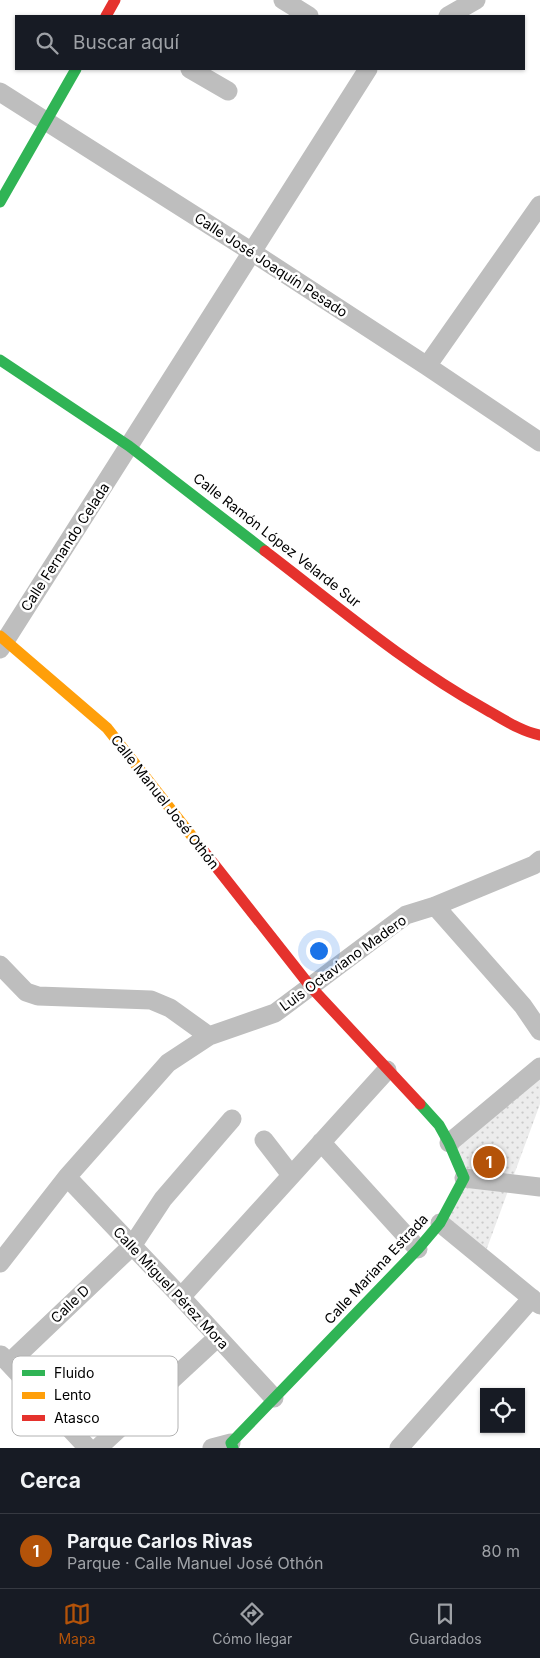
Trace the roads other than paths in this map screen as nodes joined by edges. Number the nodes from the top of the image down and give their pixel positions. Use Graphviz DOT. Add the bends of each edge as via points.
graph roads {
  1 [pos="116,0"];
  2 [pos="283,0"];
  3 [pos="476,0"];
  4 [pos="107,15"];
  5 [pos="307,15"];
  6 [pos="450,15"];
  7 [pos="75,70"];
  8 [pos="192,70"];
  9 [pos="367,70"];
  10 [pos="228,91"];
  11 [pos="0,92"];
  12 [pos="46,122"];
  13 [pos="0,202"];
  14 [pos="540,205"];
  15 [pos="252,252"];
  16 [pos="0,360"];
  17 [pos="427,366"];
  18 [pos="540,442"];
  19 [pos="129,446"];
  20 [pos="2,642"];
  21 [pos="540,735"];
  22 [pos="540,860"];
  23 [pos="435,906"];
  24 [pos="0,965"];
  25 [pos="310,986"];
  26 [pos="540,1031"];
  27 [pos="209,1036"];
  28 [pos="540,1067"];
  29 [pos="387,1070"];
  30 [pos="232,1119"];
  31 [pos="264,1140"];
  32 [pos="321,1142"];
  33 [pos="449,1143"];
  34 [pos="292,1175"];
  35 [pos="67,1177"];
  36 [pos="464,1178"];
  37 [pos="540,1188"];
  38 [pos="440,1223"];
  39 [pos="132,1246"];
  40 [pos="418,1249"];
  41 [pos="0,1263"];
  42 [pos="181,1297"];
  43 [pos="536,1301"];
  44 [pos="218,1337"];
  45 [pos="4,1358"];
  46 [pos="178,1374"];
  47 [pos="274,1398"];
  48 [pos="77,1436"];
  49 [pos="111,1436"];
  50 [pos="232,1445"];
  51 [pos="88,1448"];
  52 [pos="98,1448"];
  53 [pos="212,1448"];
  54 [pos="399,1448"];
  1 -- 4 [label="street"];
  2 -- 5 [label="street"];
  3 -- 6 [label="street"];
  7 -- 12 [label="street"];
  8 -- 10 [label="street"];
  9 -- 15 [label="street, Calle Fernando Celada"];
  11 -- 12 [label="street, Calle José Joaquín Pesado"];
  12 -- 13 [label="street"];
  12 -- 15 [label="street, Calle José Joaquín Pesado"];
  14 -- 17 [label="street"];
  15 -- 17 [label="street, Calle José Joaquín Pesado"];
  15 -- 19 [label="street, Calle Fernando Celada"];
  16 -- 19 [label="street, Calle Ramón López Velarde Sur"];
  17 -- 18 [label="street, Calle José Joaquín Pesado"];
  19 -- 20 [label="street, Calle Fernando Celada"];
  19 -- 21 [label="street, Calle Ramón López Velarde Sur" via="381,640 456,693 526,732"];
  20 -- 25 [label="street, Calle Manuel José Othón" via="107,728"];
  22 -- 23 [label="street, Luis Octaviano Madero"];
  23 -- 25 [label="street, Luis Octaviano Madero" via="406,915"];
  23 -- 26 [label="street" via="523,1006"];
  24 -- 27 [label="street" via="26,992 38,996 151,1000 170,1008"];
  25 -- 27 [label="street, Luis Octaviano Madero" via="275,1013"];
  25 -- 29 [label="street"];
  27 -- 35 [label="street, Luis Octaviano Madero" via="168,1062"];
  28 -- 33 [label="street"];
  29 -- 32 [label="street"];
  29 -- 33 [label="street" via="439,1125"];
  30 -- 39 [label="street, Calle D" via="163,1199"];
  31 -- 34 [label="street"];
  32 -- 34 [label="street"];
  32 -- 40 [label="street"];
  33 -- 36 [label="street"];
  34 -- 42 [label="street"];
  35 -- 39 [label="street, Calle Miguel Pérez Mora"];
  35 -- 41 [label="street, Luis Octaviano Madero"];
  36 -- 37 [label="street"];
  36 -- 38 [label="street, Calle Mariana Estrada"];
  38 -- 40 [label="street, Calle Mariana Estrada"];
  38 -- 43 [label="street"];
  39 -- 42 [label="street, Calle Miguel Pérez Mora"];
  39 -- 45 [label="street, Calle D"];
  40 -- 47 [label="street, Calle Mariana Estrada"];
  42 -- 44 [label="street, Calle Miguel Pérez Mora"];
  43 -- 54 [label="street"];
  44 -- 46 [label="street"];
  44 -- 47 [label="street, Calle Miguel Pérez Mora"];
  47 -- 50 [label="street, Calle Mariana Estrada"];
  48 -- 51 [label="street"];
  49 -- 52 [label="street"];
  50 -- 53 [label="street"];
}
